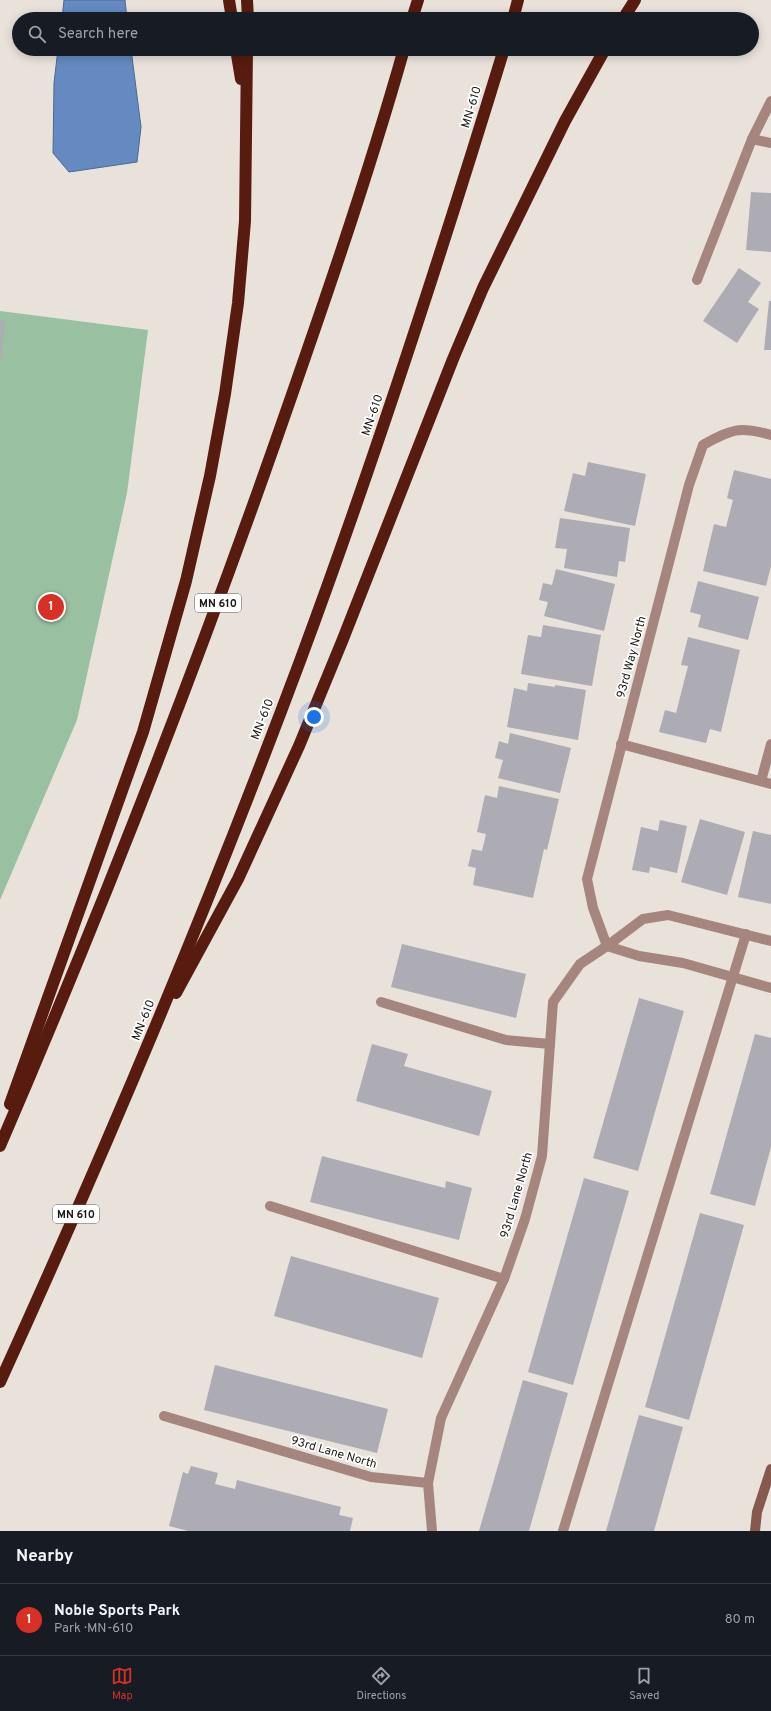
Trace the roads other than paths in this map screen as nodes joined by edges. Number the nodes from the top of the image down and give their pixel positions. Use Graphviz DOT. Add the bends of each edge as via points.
graph roads {
  1 [pos="229,0"];
  2 [pos="247,0"];
  3 [pos="418,0"];
  4 [pos="518,0"];
  5 [pos="635,0"];
  6 [pos="231,12"];
  7 [pos="248,12"];
  8 [pos="414,12"];
  9 [pos="515,12"];
  10 [pos="627,12"];
  11 [pos="237,56"];
  12 [pos="247,56"];
  13 [pos="402,56"];
  14 [pos="502,56"];
  15 [pos="601,56"];
  16 [pos="771,100"];
  17 [pos="246,106"];
  18 [pos="752,139"];
  19 [pos="771,143"];
  20 [pos="697,280"];
  21 [pos="771,435"];
  22 [pos="621,744"];
  23 [pos="771,744"];
  24 [pos="761,781"];
  25 [pos="771,784"];
  26 [pos="746,934"];
  27 [pos="771,941"];
  28 [pos="607,946"];
  29 [pos="732,978"];
  30 [pos="771,988"];
  31 [pos="381,1002"];
  32 [pos="148,1044"];
  33 [pos="550,1044"];
  34 [pos="0,1132"];
  35 [pos="0,1146"];
  36 [pos="270,1206"];
  37 [pos="504,1280"];
  38 [pos="0,1382"];
  39 [pos="164,1416"];
  40 [pos="771,1469"];
  41 [pos="428,1483"];
  42 [pos="432,1531"];
  43 [pos="563,1531"];
  44 [pos="755,1531"];
  1 -- 6 [label="highway"];
  2 -- 7 [label="highway"];
  3 -- 8 [label="highway"];
  4 -- 9 [label="highway"];
  5 -- 10 [label="highway"];
  11 -- 17 [label="highway"];
  12 -- 17 [label="highway"];
  13 -- 35 [label="highway, MN 610" via="298,378 193,671 60,1006"];
  14 -- 32 [label="highway, MN-610 / MN 610" via="410,346 300,661"];
  15 -- 32 [label="highway" via="564,121 483,288 299,746 238,879"];
  16 -- 18 [label="street"];
  17 -- 34 [label="highway" via="245,221 238,303 210,476 186,581 142,732"];
  18 -- 19 [label="street"];
  18 -- 20 [label="street"];
  21 -- 22 [label="street, 93rd Way North" via="750,429 728,431 703,445"];
  22 -- 24 [label="street"];
  22 -- 28 [label="street, 93rd Way North" via="587,879 593,908"];
  23 -- 24 [label="street"];
  24 -- 25 [label="street"];
  26 -- 27 [label="street, 93rd Lane North"];
  26 -- 28 [label="street, 93rd Lane North" via="668,915 643,919"];
  26 -- 29 [label="street"];
  28 -- 29 [label="street" via="639,956 683,963"];
  28 -- 33 [label="street, 93rd Lane North" via="580,964 554,1002"];
  29 -- 30 [label="street"];
  29 -- 43 [label="street"];
  31 -- 33 [label="street" via="506,1040"];
  32 -- 38 [label="highway, MN-610 / MN 610" via="57,1257"];
  33 -- 37 [label="street, 93rd Lane North" via="542,1156 525,1219"];
  36 -- 37 [label="street"];
  37 -- 41 [label="street, 93rd Lane North" via="441,1418"];
  39 -- 41 [label="street, 93rd Lane North" via="371,1477"];
  40 -- 44 [label="street" via="757,1512"];
  41 -- 42 [label="street"];
}
